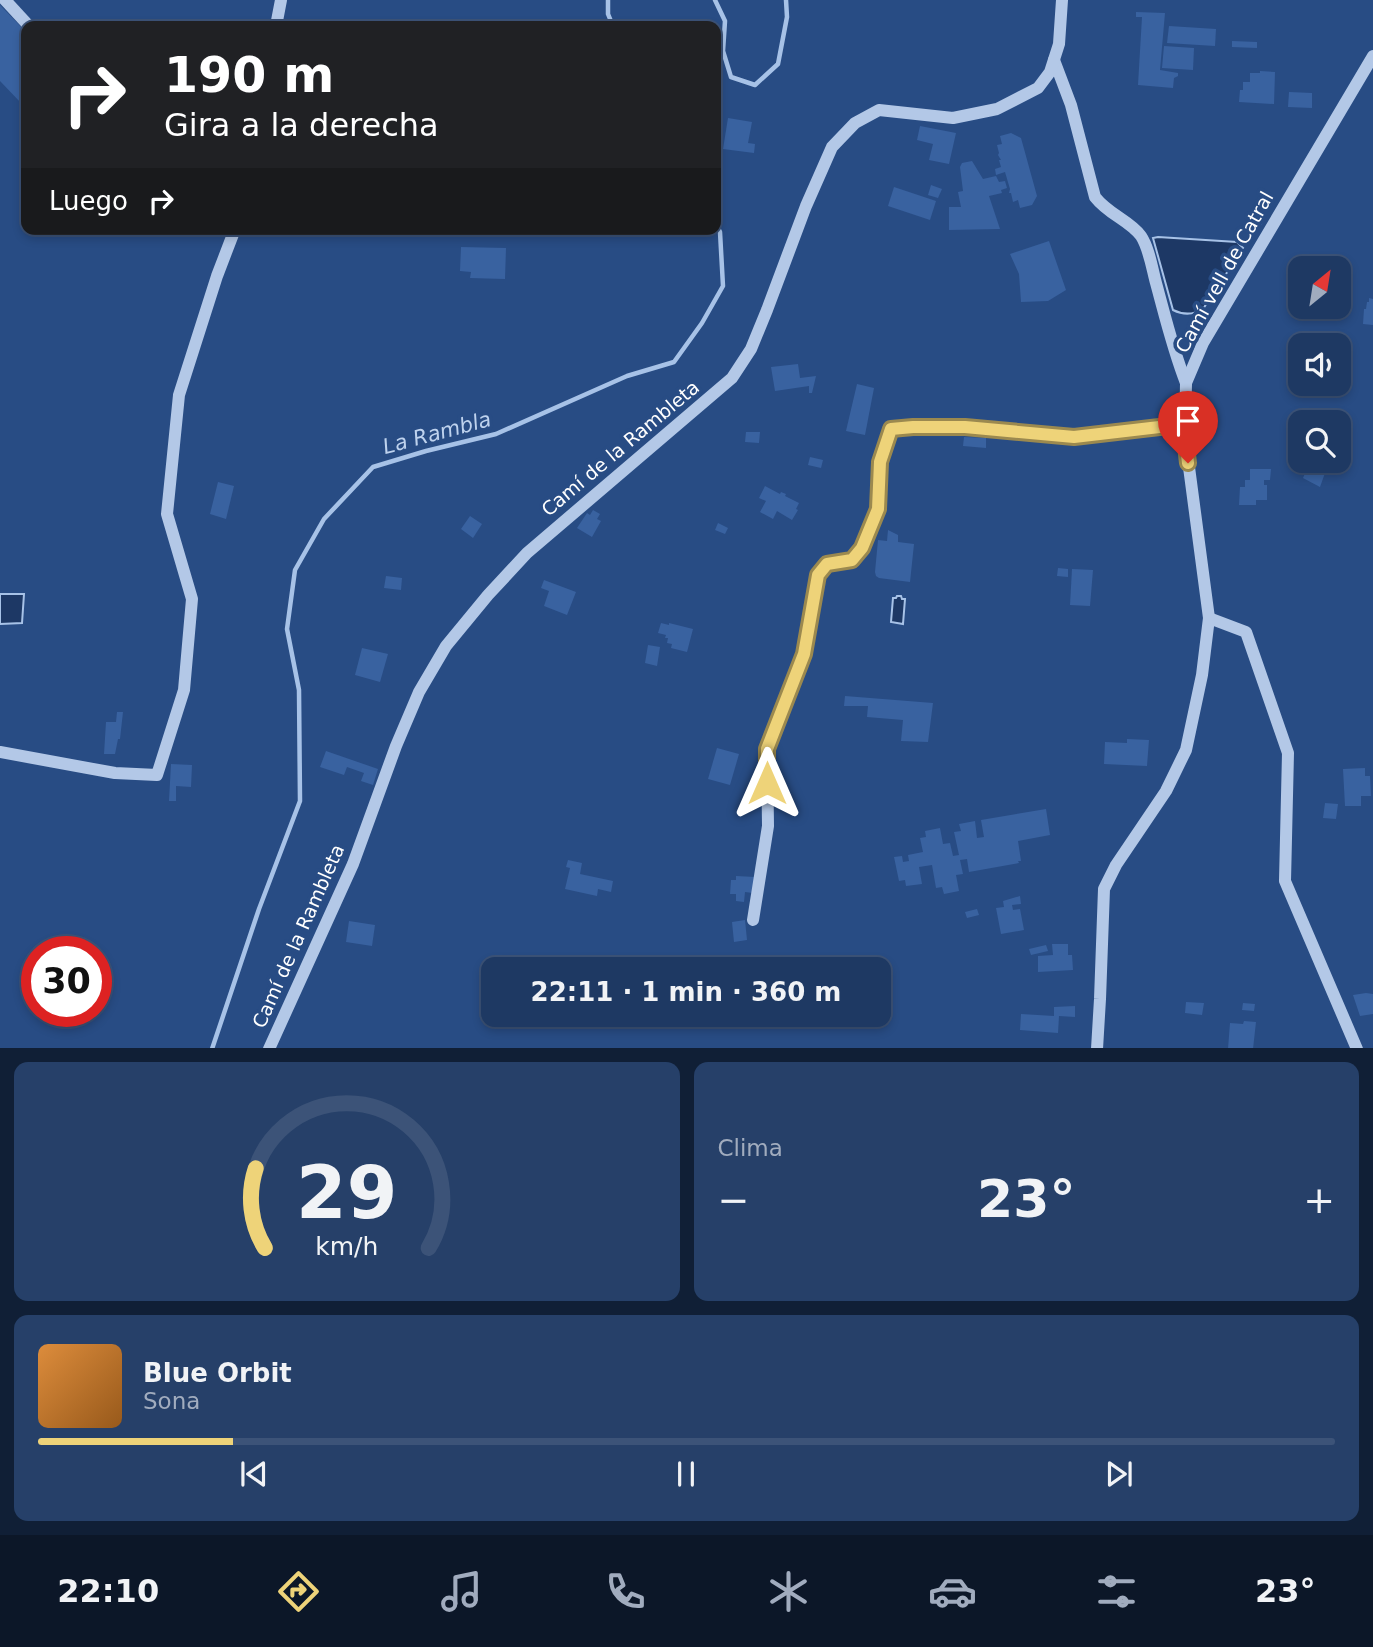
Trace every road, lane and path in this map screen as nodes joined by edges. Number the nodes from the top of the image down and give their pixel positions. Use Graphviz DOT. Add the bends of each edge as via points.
graph roads {
  1 [pos="5,0"];
  2 [pos="281,0"];
  3 [pos="1062,0"];
  4 [pos="24,21"];
  5 [pos="276,21"];
  6 [pos="1373,56"];
  7 [pos="1054,60"];
  8 [pos="233,235"];
  9 [pos="1186,383"];
  10 [pos="1185,424"];
  11 [pos="1209,618"];
  12 [pos="0,752"];
  13 [pos="753,920"];
  14 [pos="269,1048"];
  15 [pos="1097,1048"];
  16 [pos="1357,1048"];
  1 -- 4 [label="street"];
  2 -- 5 [label="street"];
  3 -- 7 [label="street, Camí de la Rambleta"];
  6 -- 9 [label="street, Camí vell de Catral" via="1203,343"];
  7 -- 9 [label="street" via="1095,197 1142,237"];
  7 -- 14 [label="street, Camí de la Rambleta" via="1038,88 997,109 953,118 879,110 855,123 832,147 768,310 732,378 527,553 446,646 419,692 353,863"];
  8 -- 12 [label="street" via="179,395 167,514 192,599 184,690 157,775 115,774"];
  9 -- 10 [label="street, Camí vell de Catral"];
  10 -- 11 [label="street, Camí vell de Catral"];
  10 -- 13 [label="street" via="1074,437 965,427 891,429 880,462 878,509 852,560 827,564 818,575 804,654 767,749 768,826"];
  11 -- 15 [label="street, Camí vell de Catral" via="1186,750 1166,791 1104,889"];
  11 -- 16 [label="street" via="1246,632 1288,753 1285,881"];
}
